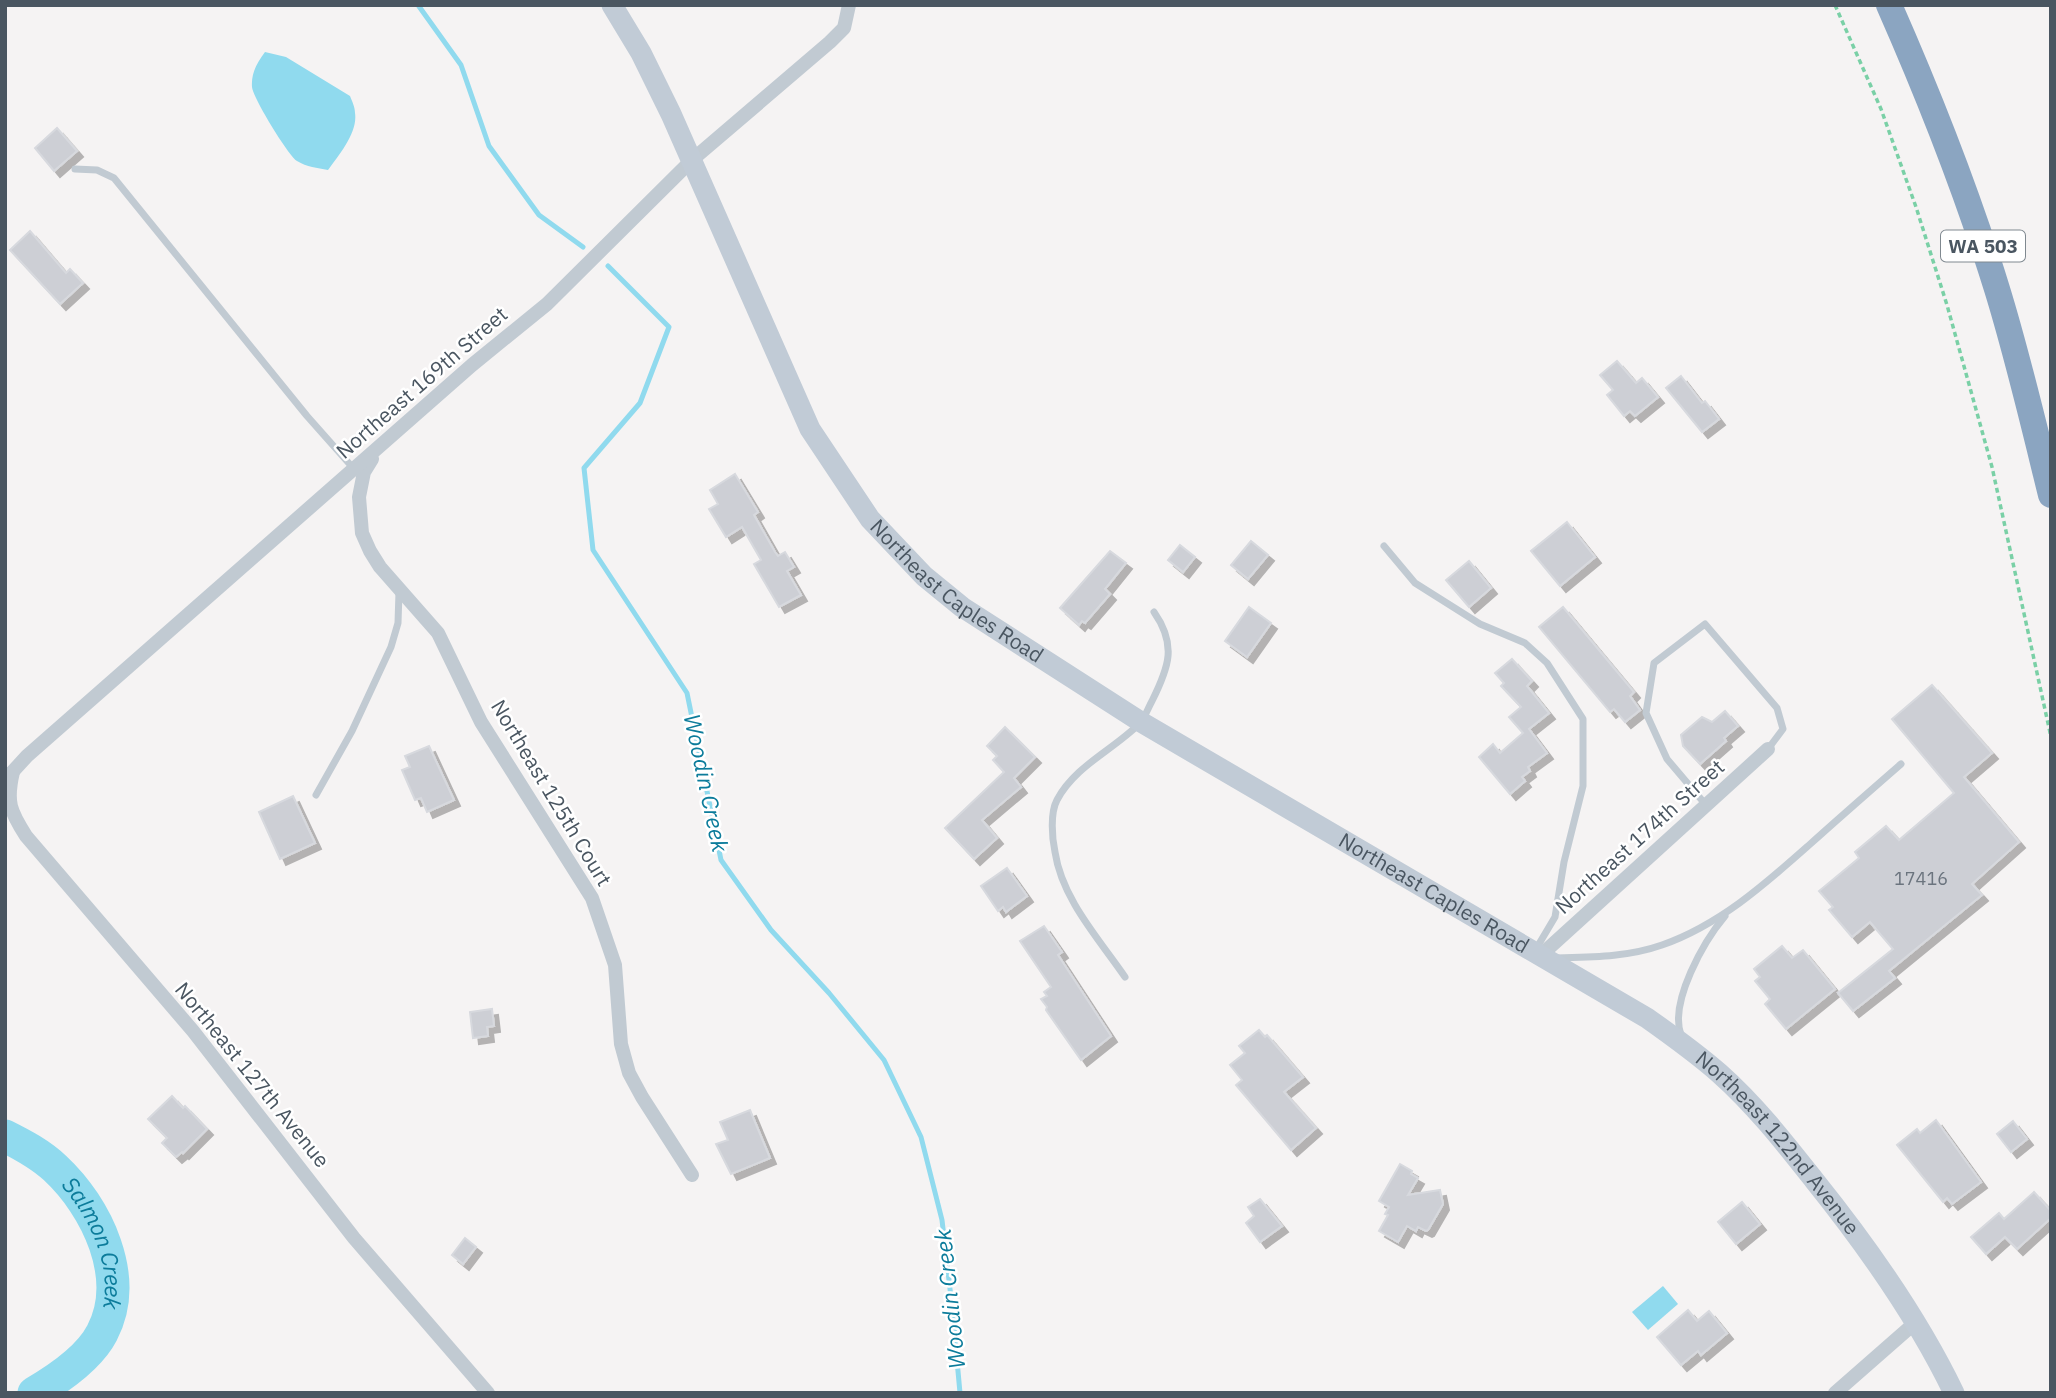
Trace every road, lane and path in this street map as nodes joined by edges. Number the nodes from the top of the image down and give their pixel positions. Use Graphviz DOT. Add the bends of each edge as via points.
graph roads {
  1 [pos="612,5"];
  2 [pos="849,5"];
  3 [pos="1835,5"];
  4 [pos="1889,5"];
  5 [pos="692,160"];
  6 [pos="75,169"];
  7 [pos="379,449"];
  8 [pos="355,469"];
  9 [pos="2051,495"];
  10 [pos="1384,546"];
  11 [pos="399,588"];
  12 [pos="1154,612"];
  13 [pos="1141,722"];
  14 [pos="2051,737"];
  15 [pos="1769,749"];
  16 [pos="1901,764"];
  17 [pos="9,776"];
  18 [pos="316,795"];
  19 [pos="1706,805"];
  20 [pos="1730,910"];
  21 [pos="1540,956"];
  22 [pos="1125,977"];
  23 [pos="1687,1046"];
  24 [pos="692,1175"];
  25 [pos="1916,1322"];
  26 [pos="488,1393"];
  27 [pos="1835,1393"];
  28 [pos="1954,1393"];
  1 -- 5 [label="main road, Northeast Caples Road" via="641,53"];
  2 -- 5 [label="street, Northeast 169th Street" via="844,28 830,42"];
  3 -- 14 [label="path" via="1881,109 1947,305 1992,467"];
  4 -- 9 [label="highway, WA 503" via="1967,198 1998,291"];
  5 -- 7 [label="street, Northeast 169th Street" via="547,304"];
  5 -- 13 [label="main road, Northeast Caples Road" via="810,429 870,519 924,576 962,607"];
  6 -- 8 [label="lane" via="97,170 114,178"];
  7 -- 8 [label="street, Northeast 169th Street"];
  7 -- 11 [label="street, Northeast 125th Court" via="364,472 359,498 362,533 380,567"];
  8 -- 17 [label="street, Northeast 169th Street"];
  10 -- 21 [label="lane" via="1415,583 1480,624 1525,643 1546,663 1583,719 1583,786 1555,917"];
  11 -- 18 [label="lane" via="398,623 391,647"];
  11 -- 24 [label="street, Northeast 125th Court" via="438,633 481,723 592,898 615,965 621,1044 629,1073"];
  12 -- 13 [label="lane" via="1164,626 1168,661"];
  13 -- 21 [label="main road, Northeast Caples Road"];
  13 -- 22 [label="lane" via="1070,780 1055,802 1053,825 1055,854 1070,896"];
  15 -- 19 [label="street, Northeast 174th Street"];
  15 -- 19 [label="lane" via="1783,729 1777,708 1705,624 1654,663 1646,713 1667,759"];
  16 -- 20 [label="lane" via="1760,889"];
  17 -- 26 [label="street, Northeast 127th Avenue" via="9,807 26,836 192,1031 354,1238"];
  19 -- 21 [label="street, Northeast 174th Street"];
  20 -- 21 [label="lane" via="1675,940 1628,954"];
  20 -- 23 [label="lane" via="1711,932 1688,981 1678,1027"];
  21 -- 23 [label="main road, Northeast 122nd Avenue"];
  23 -- 25 [label="main road, Northeast 122nd Avenue" via="1745,1099 1787,1146"];
  25 -- 27 [label="street"];
  25 -- 28 [label="main road, Northeast 122nd Avenue"];
}
